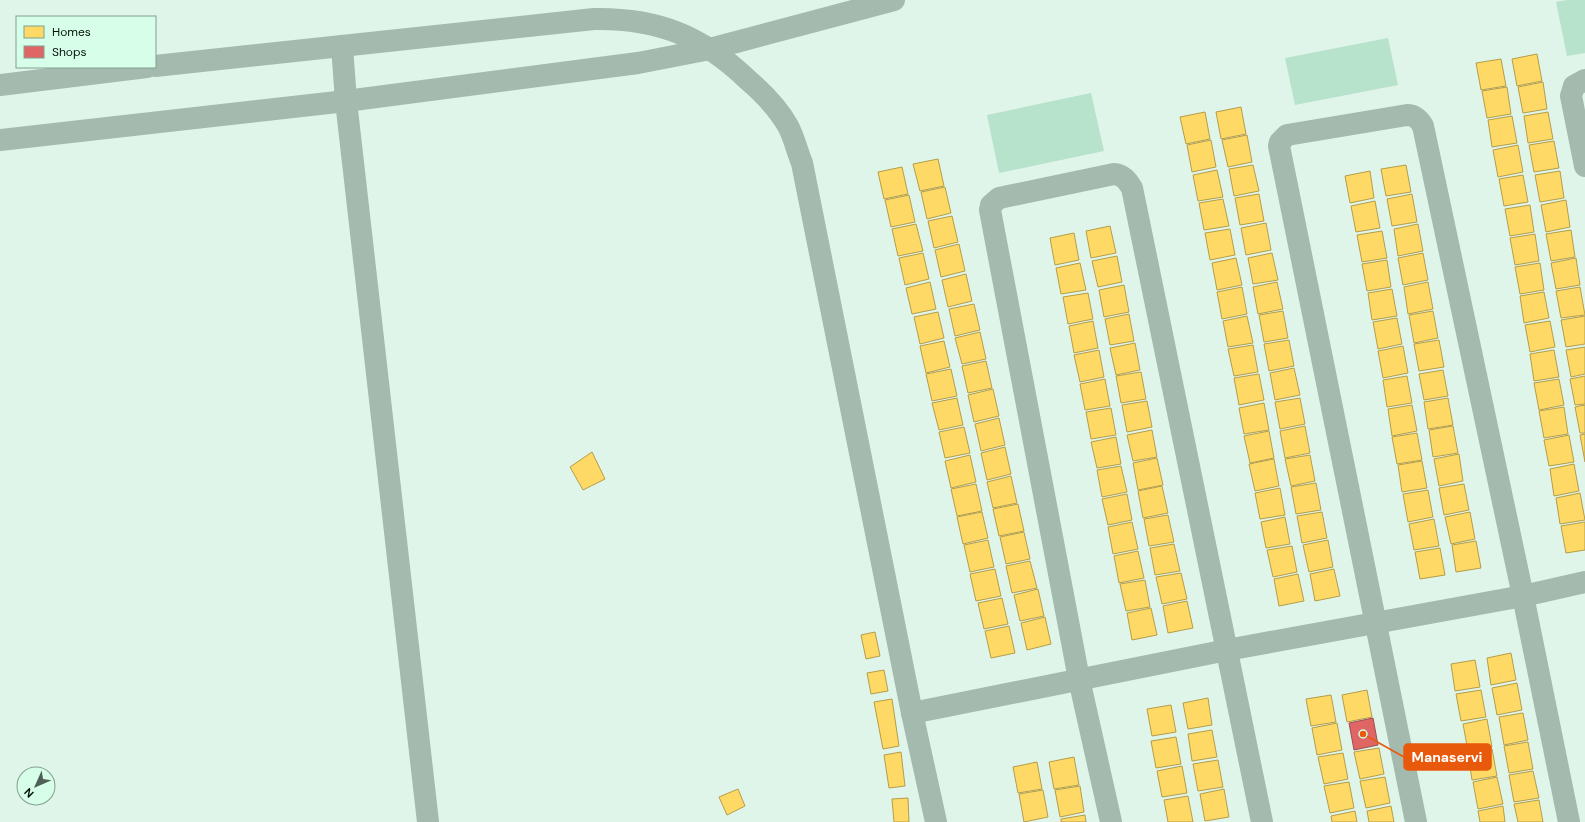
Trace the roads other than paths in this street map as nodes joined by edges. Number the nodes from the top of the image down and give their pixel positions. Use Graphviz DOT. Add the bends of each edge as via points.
graph roads {
  1 [pos="894,0"];
  2 [pos="342,46"];
  3 [pos="710,49"];
  4 [pos="156,66"];
  5 [pos="139,68"];
  6 [pos="1585,80"];
  7 [pos="0,85"];
  8 [pos="346,101"];
  9 [pos="0,140"];
  10 [pos="1585,166"];
  11 [pos="1585,582"];
  12 [pos="1523,596"];
  13 [pos="1375,624"];
  14 [pos="1227,650"];
  15 [pos="1079,679"];
  16 [pos="912,713"];
  17 [pos="428,822"];
  18 [pos="936,822"];
  19 [pos="1111,822"];
  20 [pos="1262,822"];
  21 [pos="1416,822"];
  22 [pos="1569,822"];
  1 -- 3 [label="street"];
  2 -- 3 [label="street" via="594,19 619,19 662,26 685,34"];
  2 -- 4 [label="street"];
  2 -- 8 [label="street"];
  3 -- 8 [label="street" via="638,63"];
  3 -- 16 [label="street" via="736,68 765,96 788,126 802,163"];
  5 -- 7 [label="street"];
  6 -- 10 [label="street" via="1574,86 1571,96"];
  8 -- 9 [label="street"];
  8 -- 17 [label="street"];
  11 -- 12 [label="street"];
  12 -- 13 [label="street"];
  12 -- 13 [label="street" via="1420,121 1412,115 1407,115 1287,135 1280,142 1279,152"];
  12 -- 22 [label="street"];
  13 -- 14 [label="street"];
  13 -- 21 [label="street"];
  14 -- 15 [label="street"];
  14 -- 15 [label="street" via="1132,188 1125,178 1114,174 999,198 991,205 990,210"];
  14 -- 20 [label="street"];
  15 -- 16 [label="street"];
  15 -- 19 [label="street"];
  16 -- 18 [label="street"];
}
